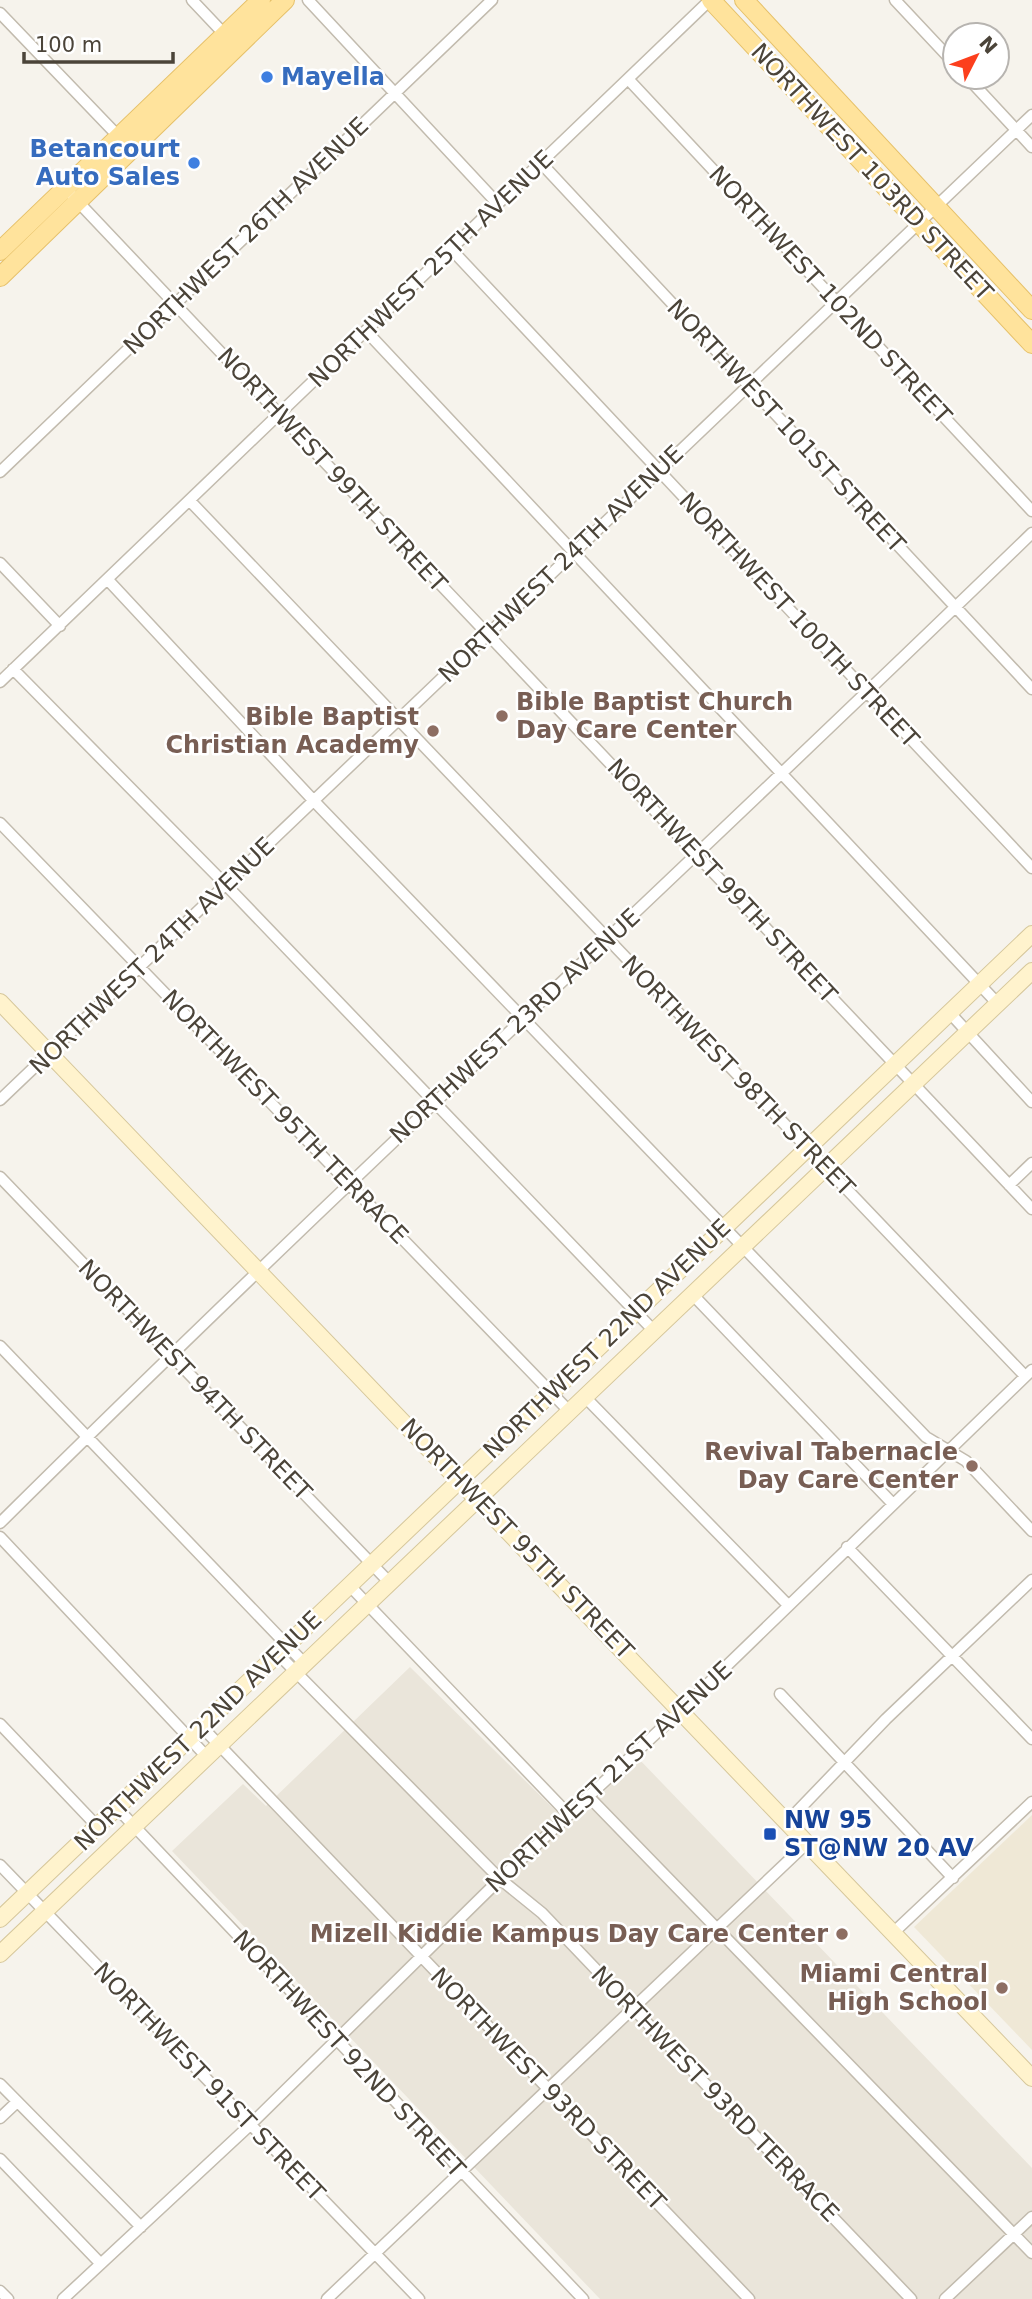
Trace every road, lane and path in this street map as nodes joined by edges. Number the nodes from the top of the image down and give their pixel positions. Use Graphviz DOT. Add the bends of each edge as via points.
graph roads {
  1 [pos="192,0"];
  2 [pos="261,0"];
  3 [pos="285,0"];
  4 [pos="308,0"];
  5 [pos="492,0"];
  6 [pos="711,0"];
  7 [pos="744,0"];
  8 [pos="895,0"];
  9 [pos="0,13"];
  10 [pos="231,41"];
  11 [pos="941,49"];
  12 [pos="629,80"];
  13 [pos="980,91"];
  14 [pos="396,92"];
  15 [pos="1032,114"];
  16 [pos="1016,130"];
  17 [pos="119,137"];
  18 [pos="1032,147"];
  19 [pos="541,163"];
  20 [pos="71,194"];
  21 [pos="498,204"];
  22 [pos="935,206"];
  23 [pos="918,222"];
  24 [pos="452,249"];
  25 [pos="0,251"];
  26 [pos="26,251"];
  27 [pos="0,276"];
  28 [pos="836,301"];
  29 [pos="176,304"];
  30 [pos="1032,310"];
  31 [pos="367,332"];
  32 [pos="1032,344"];
  33 [pos="748,386"];
  34 [pos="280,415"];
  35 [pos="659,470"];
  36 [pos="0,472"];
  37 [pos="190,501"];
  38 [pos="1032,510"];
  39 [pos="1032,533"];
  40 [pos="575,550"];
  41 [pos="0,563"];
  42 [pos="108,580"];
  43 [pos="956,607"];
  44 [pos="60,626"];
  45 [pos="488,634"];
  46 [pos="13,669"];
  47 [pos="0,682"];
  48 [pos="1032,689"];
  49 [pos="866,691"];
  50 [pos="397,720"];
  51 [pos="782,772"];
  52 [pos="313,800"];
  53 [pos="0,823"];
  54 [pos="695,853"];
  55 [pos="1032,868"];
  56 [pos="226,885"];
  57 [pos="1032,934"];
  58 [pos="607,941"];
  59 [pos="140,969"];
  60 [pos="1032,971"];
  61 [pos="979,983"];
  62 [pos="0,1002"];
  63 [pos="998,1004"];
  64 [pos="949,1012"];
  65 [pos="520,1018"];
  66 [pos="968,1032"];
  67 [pos="50,1054"];
  68 [pos="895,1063"];
  69 [pos="914,1084"];
  70 [pos="0,1100"];
  71 [pos="432,1102"];
  72 [pos="1032,1102"];
  73 [pos="807,1147"];
  74 [pos="1032,1163"];
  75 [pos="827,1168"];
  76 [pos="0,1177"];
  77 [pos="351,1182"];
  78 [pos="1009,1185"];
  79 [pos="1032,1209"];
  80 [pos="723,1228"];
  81 [pos="743,1248"];
  82 [pos="259,1272"];
  83 [pos="694,1296"];
  84 [pos="634,1310"];
  85 [pos="654,1332"];
  86 [pos="0,1346"];
  87 [pos="172,1356"];
  88 [pos="1028,1373"];
  89 [pos="549,1392"];
  90 [pos="584,1396"];
  91 [pos="569,1411"];
  92 [pos="88,1436"];
  93 [pos="948,1449"];
  94 [pos="460,1479"];
  95 [pos="479,1498"];
  96 [pos="892,1503"];
  97 [pos="0,1523"];
  98 [pos="1032,1531"];
  99 [pos="0,1537"];
  100 [pos="846,1547"];
  101 [pos="372,1565"];
  102 [pos="1032,1580"];
  103 [pos="390,1583"];
  104 [pos="351,1586"];
  105 [pos="368,1604"];
  106 [pos="788,1604"];
  107 [pos="283,1650"];
  108 [pos="951,1657"];
  109 [pos="301,1669"];
  110 [pos="780,1693"];
  111 [pos="680,1711"];
  112 [pos="0,1724"];
  113 [pos="195,1732"];
  114 [pos="1032,1739"];
  115 [pos="214,1752"];
  116 [pos="845,1763"];
  117 [pos="590,1797"];
  118 [pos="1032,1801"];
  119 [pos="117,1808"];
  120 [pos="569,1815"];
  121 [pos="787,1822"];
  122 [pos="97,1826"];
  123 [pos="135,1827"];
  124 [pos="807,1843"];
  125 [pos="0,1865"];
  126 [pos="953,1878"];
  127 [pos="500,1879"];
  128 [pos="27,1893"];
  129 [pos="46,1913"];
  130 [pos="0,1919"];
  131 [pos="719,1928"];
  132 [pos="893,1933"];
  133 [pos="0,1954"];
  134 [pos="421,1956"];
  135 [pos="634,2008"];
  136 [pos="337,2038"];
  137 [pos="1032,2078"];
  138 [pos="0,2084"];
  139 [pos="548,2089"];
  140 [pos="17,2102"];
  141 [pos="0,2118"];
  142 [pos="249,2126"];
  143 [pos="0,2159"];
  144 [pos="460,2173"];
  145 [pos="1032,2217"];
  146 [pos="141,2227"];
  147 [pos="1014,2234"];
  148 [pos="1032,2253"];
  149 [pos="375,2254"];
  150 [pos="100,2263"];
  151 [pos="0,2291"];
  152 [pos="8,2299"];
  153 [pos="63,2299"];
  154 [pos="327,2299"];
  155 [pos="419,2299"];
  156 [pos="583,2299"];
  157 [pos="749,2299"];
  158 [pos="911,2299"];
  159 [pos="946,2299"];
  1 -- 10 [label="street"];
  2 -- 10 [label="main road"];
  3 -- 10 [label="main road"];
  4 -- 14 [label="street"];
  5 -- 14 [label="street, NORTHWEST 26TH AVENUE"];
  6 -- 12 [label="street, NORTHWEST 25TH AVENUE"];
  6 -- 23 [label="main road, NORTHWEST 103RD STREET"];
  7 -- 22 [label="main road, NORTHWEST 103RD STREET"];
  8 -- 11 [label="street"];
  9 -- 17 [label="street"];
  10 -- 17 [label="main road"];
  10 -- 20 [label="main road"];
  12 -- 19 [label="street, NORTHWEST 25TH AVENUE"];
  12 -- 28 [label="street, NORTHWEST 102ND STREET"];
  13 -- 16 [label="street"];
  14 -- 21 [label="street"];
  14 -- 29 [label="street, NORTHWEST 26TH AVENUE"];
  15 -- 16 [label="street, NORTHWEST 24TH AVENUE"];
  16 -- 18 [label="street"];
  16 -- 22 [label="street, NORTHWEST 24TH AVENUE"];
  17 -- 20 [label="main road"];
  19 -- 21 [label="street, NORTHWEST 25TH AVENUE"];
  19 -- 33 [label="street, NORTHWEST 101ST STREET"];
  20 -- 25 [label="main road"];
  20 -- 26 [label="main road"];
  20 -- 29 [label="street, NORTHWEST 99TH STREET"];
  21 -- 24 [label="street, NORTHWEST 25TH AVENUE"];
  22 -- 23 [label="street, NORTHWEST 24TH AVENUE"];
  22 -- 30 [label="main road, NORTHWEST 103RD STREET"];
  23 -- 28 [label="street, NORTHWEST 24TH AVENUE"];
  23 -- 32 [label="main road, NORTHWEST 103RD STREET"];
  24 -- 31 [label="street, NORTHWEST 25TH AVENUE"];
  24 -- 35 [label="street, NORTHWEST 100TH STREET"];
  25 -- 26 [label="street"];
  26 -- 27 [label="main road"];
  28 -- 33 [label="street, NORTHWEST 24TH AVENUE"];
  28 -- 38 [label="street, NORTHWEST 102ND STREET"];
  29 -- 34 [label="street, NORTHWEST 99TH STREET"];
  29 -- 36 [label="street, NORTHWEST 26TH AVENUE"];
  31 -- 34 [label="street, NORTHWEST 25TH AVENUE"];
  31 -- 40 [label="street"];
  33 -- 35 [label="street, NORTHWEST 24TH AVENUE"];
  33 -- 43 [label="street, NORTHWEST 101ST STREET"];
  34 -- 37 [label="street, NORTHWEST 25TH AVENUE"];
  34 -- 45 [label="street, NORTHWEST 99TH STREET"];
  35 -- 40 [label="street, NORTHWEST 24TH AVENUE"];
  35 -- 49 [label="street, NORTHWEST 100TH STREET"];
  37 -- 42 [label="street, NORTHWEST 25TH AVENUE"];
  37 -- 50 [label="street, NORTHWEST 98TH STREET"];
  39 -- 43 [label="street, NORTHWEST 23RD AVENUE"];
  40 -- 45 [label="street, NORTHWEST 24TH AVENUE"];
  40 -- 51 [label="street"];
  41 -- 44 [label="street"];
  42 -- 44 [label="street, NORTHWEST 25TH AVENUE"];
  42 -- 52 [label="street"];
  43 -- 48 [label="street, NORTHWEST 101ST STREET"];
  43 -- 49 [label="street, NORTHWEST 23RD AVENUE"];
  44 -- 46 [label="street, NORTHWEST 25TH AVENUE"];
  45 -- 50 [label="street, NORTHWEST 24TH AVENUE"];
  45 -- 54 [label="street, NORTHWEST 99TH STREET"];
  46 -- 47 [label="street, NORTHWEST 25TH AVENUE"];
  46 -- 56 [label="street"];
  49 -- 51 [label="street, NORTHWEST 23RD AVENUE"];
  49 -- 55 [label="street, NORTHWEST 100TH STREET"];
  50 -- 52 [label="street, NORTHWEST 24TH AVENUE"];
  50 -- 58 [label="street, NORTHWEST 98TH STREET"];
  51 -- 54 [label="street, NORTHWEST 23RD AVENUE"];
  51 -- 61 [label="street"];
  52 -- 56 [label="street, NORTHWEST 24TH AVENUE"];
  52 -- 65 [label="street"];
  53 -- 59 [label="street, NORTHWEST 95TH TERRACE"];
  54 -- 58 [label="street, NORTHWEST 23RD AVENUE"];
  54 -- 68 [label="street, NORTHWEST 99TH STREET"];
  56 -- 59 [label="street, NORTHWEST 24TH AVENUE"];
  56 -- 71 [label="street"];
  57 -- 61 [label="main road, NORTHWEST 22ND AVENUE"];
  58 -- 65 [label="street, NORTHWEST 23RD AVENUE"];
  58 -- 73 [label="street, NORTHWEST 98TH STREET"];
  59 -- 67 [label="street, NORTHWEST 24TH AVENUE"];
  59 -- 77 [label="street, NORTHWEST 95TH TERRACE"];
  60 -- 63 [label="main road, NORTHWEST 22ND AVENUE"];
  61 -- 63 [label="street"];
  61 -- 64 [label="main road, NORTHWEST 22ND AVENUE"];
  62 -- 67 [label="main road, NORTHWEST 95TH STREET"];
  63 -- 66 [label="main road, NORTHWEST 22ND AVENUE"];
  64 -- 66 [label="street"];
  64 -- 68 [label="main road, NORTHWEST 22ND AVENUE"];
  65 -- 71 [label="street, NORTHWEST 23RD AVENUE"];
  65 -- 80 [label="street"];
  66 -- 69 [label="main road, NORTHWEST 22ND AVENUE"];
  66 -- 72 [label="street"];
  67 -- 70 [label="street, NORTHWEST 24TH AVENUE"];
  67 -- 82 [label="main road, NORTHWEST 95TH STREET"];
  68 -- 69 [label="street, NORTHWEST 99TH STREET"];
  68 -- 73 [label="main road, NORTHWEST 22ND AVENUE"];
  69 -- 75 [label="main road, NORTHWEST 22ND AVENUE"];
  69 -- 78 [label="street, NORTHWEST 99TH STREET"];
  71 -- 77 [label="street, NORTHWEST 23RD AVENUE"];
  71 -- 84 [label="street"];
  73 -- 75 [label="street, NORTHWEST 98TH STREET"];
  73 -- 80 [label="main road, NORTHWEST 22ND AVENUE"];
  74 -- 78 [label="street"];
  75 -- 81 [label="main road, NORTHWEST 22ND AVENUE"];
  75 -- 88 [label="street, NORTHWEST 98TH STREET"];
  76 -- 87 [label="street, NORTHWEST 94TH STREET"];
  77 -- 82 [label="street, NORTHWEST 23RD AVENUE"];
  77 -- 89 [label="street, NORTHWEST 95TH TERRACE"];
  78 -- 79 [label="street, NORTHWEST 99TH STREET"];
  80 -- 81 [label="street"];
  80 -- 84 [label="main road, NORTHWEST 22ND AVENUE"];
  81 -- 83 [label="main road, NORTHWEST 22ND AVENUE"];
  81 -- 93 [label="street" via="926,1437"];
  82 -- 87 [label="street, NORTHWEST 23RD AVENUE"];
  82 -- 94 [label="main road, NORTHWEST 95TH STREET"];
  83 -- 85 [label="main road, NORTHWEST 22ND AVENUE"];
  83 -- 96 [label="street"];
  84 -- 85 [label="street"];
  84 -- 89 [label="main road, NORTHWEST 22ND AVENUE"];
  85 -- 90 [label="main road, NORTHWEST 22ND AVENUE"];
  86 -- 92 [label="street, NORTHWEST 93RD TERRACE"];
  87 -- 92 [label="street, NORTHWEST 23RD AVENUE"];
  87 -- 101 [label="street, NORTHWEST 94TH STREET"];
  88 -- 93 [label="street, NORTHWEST 21ST AVENUE"];
  89 -- 91 [label="street, NORTHWEST 95TH TERRACE"];
  89 -- 94 [label="main road, NORTHWEST 22ND AVENUE"];
  90 -- 91 [label="main road, NORTHWEST 22ND AVENUE"];
  90 -- 106 [label="street"];
  91 -- 95 [label="main road, NORTHWEST 22ND AVENUE"];
  92 -- 97 [label="street, NORTHWEST 23RD AVENUE"];
  92 -- 107 [label="street, NORTHWEST 93RD TERRACE"];
  93 -- 96 [label="street, NORTHWEST 21ST AVENUE"];
  93 -- 98 [label="street" via="967,1461"];
  94 -- 95 [label="main road, NORTHWEST 95TH STREET"];
  94 -- 101 [label="main road, NORTHWEST 22ND AVENUE"];
  95 -- 103 [label="main road, NORTHWEST 22ND AVENUE"];
  95 -- 111 [label="main road, NORTHWEST 95TH STREET"];
  96 -- 100 [label="street, NORTHWEST 21ST AVENUE"];
  99 -- 113 [label="street, NORTHWEST 93RD STREET"];
  100 -- 106 [label="street, NORTHWEST 21ST AVENUE"];
  100 -- 108 [label="street"];
  101 -- 103 [label="street, NORTHWEST 94TH STREET"];
  101 -- 104 [label="main road, NORTHWEST 22ND AVENUE"];
  102 -- 108 [label="street"];
  103 -- 105 [label="main road, NORTHWEST 22ND AVENUE"];
  104 -- 105 [label="street"];
  104 -- 107 [label="main road, NORTHWEST 22ND AVENUE"];
  105 -- 109 [label="main road, NORTHWEST 22ND AVENUE"];
  105 -- 120 [label="street"];
  106 -- 111 [label="street, NORTHWEST 21ST AVENUE"];
  107 -- 109 [label="street, NORTHWEST 93RD TERRACE"];
  107 -- 113 [label="main road, NORTHWEST 22ND AVENUE"];
  108 -- 114 [label="street"];
  108 -- 116 [label="street"];
  109 -- 115 [label="main road, NORTHWEST 22ND AVENUE"];
  109 -- 127 [label="street, NORTHWEST 93RD TERRACE"];
  110 -- 116 [label="street"];
  111 -- 117 [label="street, NORTHWEST 21ST AVENUE"];
  111 -- 121 [label="main road, NORTHWEST 95TH STREET"];
  112 -- 122 [label="street"];
  113 -- 115 [label="street, NORTHWEST 93RD STREET"];
  113 -- 115 [label="street, NORTHWEST 93RD STREET"];
  113 -- 119 [label="main road, NORTHWEST 22ND AVENUE"];
  115 -- 123 [label="main road, NORTHWEST 22ND AVENUE"];
  115 -- 134 [label="street, NORTHWEST 93RD STREET"];
  116 -- 121 [label="street"];
  116 -- 126 [label="street"];
  117 -- 120 [label="street, NORTHWEST 21ST AVENUE"];
  117 -- 131 [label="street"];
  118 -- 126 [label="street"];
  119 -- 122 [label="main road, NORTHWEST 22ND AVENUE"];
  119 -- 123 [label="street, NORTHWEST 92ND STREET"];
  120 -- 127 [label="street, NORTHWEST 21ST AVENUE"];
  121 -- 124 [label="main road, NORTHWEST 95TH STREET"];
  122 -- 128 [label="main road, NORTHWEST 22ND AVENUE"];
  123 -- 129 [label="main road, NORTHWEST 22ND AVENUE"];
  123 -- 136 [label="street, NORTHWEST 92ND STREET"];
  124 -- 131 [label="street"];
  124 -- 132 [label="main road, NORTHWEST 95TH STREET"];
  125 -- 128 [label="street, NORTHWEST 91ST STREET"];
  126 -- 132 [label="street"];
  127 -- 134 [label="street, NORTHWEST 21ST AVENUE"];
  127 -- 135 [label="street, NORTHWEST 93RD TERRACE" via="542,1913"];
  128 -- 129 [label="street, NORTHWEST 91ST STREET"];
  128 -- 130 [label="main road, NORTHWEST 22ND AVENUE"];
  129 -- 133 [label="main road, NORTHWEST 22ND AVENUE"];
  129 -- 142 [label="street, NORTHWEST 91ST STREET"];
  131 -- 135 [label="street"];
  131 -- 147 [label="street"];
  132 -- 137 [label="main road, NORTHWEST 95TH STREET"];
  134 -- 136 [label="street, NORTHWEST 21ST AVENUE"];
  134 -- 139 [label="street, NORTHWEST 93RD STREET"];
  135 -- 139 [label="street"];
  135 -- 158 [label="street, NORTHWEST 93RD TERRACE"];
  136 -- 142 [label="street, NORTHWEST 21ST AVENUE"];
  136 -- 144 [label="street, NORTHWEST 92ND STREET"];
  138 -- 140 [label="street"];
  139 -- 144 [label="street"];
  139 -- 157 [label="street, NORTHWEST 93RD STREET"];
  140 -- 141 [label="street"];
  140 -- 146 [label="street"];
  142 -- 146 [label="street, NORTHWEST 21ST AVENUE"];
  142 -- 149 [label="street, NORTHWEST 91ST STREET"];
  143 -- 150 [label="street"];
  144 -- 149 [label="street"];
  144 -- 156 [label="street, NORTHWEST 92ND STREET"];
  145 -- 147 [label="street"];
  146 -- 150 [label="street, NORTHWEST 21ST AVENUE"];
  147 -- 148 [label="street"];
  147 -- 159 [label="street"];
  149 -- 154 [label="street"];
  149 -- 155 [label="street, NORTHWEST 91ST STREET"];
  150 -- 153 [label="street, NORTHWEST 21ST AVENUE"];
  151 -- 152 [label="street"];
}
